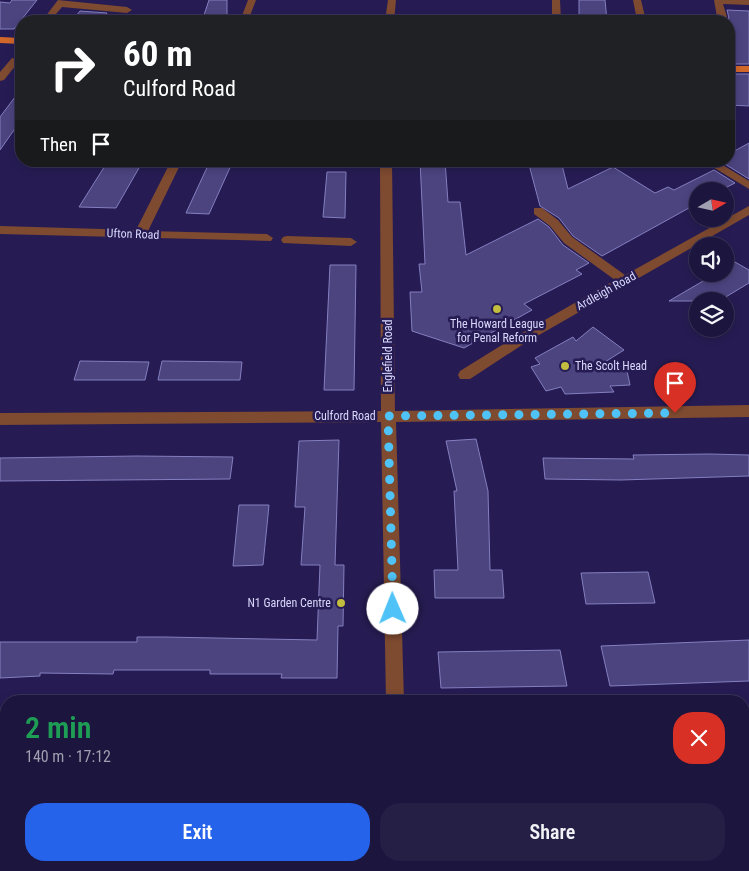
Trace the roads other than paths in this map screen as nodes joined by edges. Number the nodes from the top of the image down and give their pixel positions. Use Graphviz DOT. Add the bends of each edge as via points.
graph roads {
  1 [pos="252,0"];
  2 [pos="392,0"];
  3 [pos="556,0"];
  4 [pos="637,0"];
  5 [pos="718,1"];
  6 [pos="61,2"];
  7 [pos="749,2"];
  8 [pos="127,10"];
  9 [pos="50,15"];
  10 [pos="246,15"];
  11 [pos="391,15"];
  12 [pos="557,15"];
  13 [pos="641,15"];
  14 [pos="722,15"];
  15 [pos="0,40"];
  16 [pos="15,41"];
  17 [pos="15,60"];
  18 [pos="735,69"];
  19 [pos="749,69"];
  20 [pos="0,78"];
  21 [pos="174,167"];
  22 [pos="386,167"];
  23 [pos="718,167"];
  24 [pos="749,186"];
  25 [pos="749,210"];
  26 [pos="538,211"];
  27 [pos="0,230"];
  28 [pos="140,234"];
  29 [pos="266,238"];
  30 [pos="287,240"];
  31 [pos="350,242"];
  32 [pos="624,280"];
  33 [pos="465,375"];
  34 [pos="749,411"];
  35 [pos="388,416"];
  36 [pos="0,419"];
  37 [pos="395,695"];
  1 -- 10 [label="street"];
  2 -- 11 [label="street"];
  3 -- 12 [label="street"];
  4 -- 13 [label="street"];
  5 -- 7 [label="street"];
  5 -- 14 [label="street"];
  6 -- 8 [label="street"];
  6 -- 9 [label="street"];
  15 -- 16 [label="main road"];
  17 -- 20 [label="street"];
  18 -- 19 [label="main road"];
  21 -- 28 [label="street"];
  22 -- 35 [label="street, Englefield Road"];
  23 -- 24 [label="street"];
  25 -- 32 [label="street, Ardleigh Road"];
  26 -- 32 [label="street" via="568,240"];
  27 -- 28 [label="street, Ufton Road"];
  28 -- 29 [label="street, Ufton Road"];
  30 -- 31 [label="street"];
  32 -- 33 [label="street, Ardleigh Road"];
  34 -- 35 [label="street, Culford Road"];
  35 -- 36 [label="street, Culford Road"];
  35 -- 37 [label="street, Englefield Road"];
}
